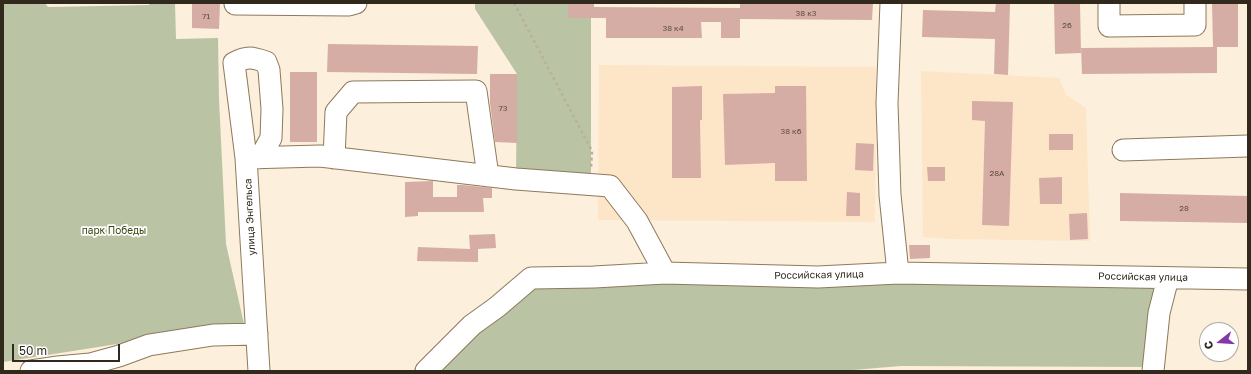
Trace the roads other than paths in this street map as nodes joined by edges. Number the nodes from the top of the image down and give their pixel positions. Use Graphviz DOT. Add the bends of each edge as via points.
graph roads {
  1 [pos="356,3"];
  2 [pos="890,3"];
  3 [pos="1110,3"];
  4 [pos="1195,3"];
  5 [pos="235,4"];
  6 [pos="1248,141"];
  7 [pos="1123,150"];
  8 [pos="253,158"];
  9 [pos="334,158"];
  10 [pos="488,176"];
  11 [pos="665,273"];
  12 [pos="898,273"];
  13 [pos="1168,278"];
  14 [pos="1248,279"];
  15 [pos="257,334"];
  16 [pos="31,371"];
  17 [pos="259,371"];
  18 [pos="426,371"];
  19 [pos="1153,371"];
  1 -- 5 [label="street"];
  2 -- 12 [label="street" via="887,103 890,195"];
  3 -- 4 [label="street" via="1109,26 1196,25"];
  6 -- 7 [label="street"];
  8 -- 8 [label="street, улица Энгельса" via="234,63 243,58 254,57 266,62 269,70 272,109 271,138"];
  8 -- 9 [label="street"];
  8 -- 15 [label="street, улица Энгельса"];
  9 -- 10 [label="street"];
  9 -- 10 [label="street" via="336,112 353,92 476,91"];
  10 -- 11 [label="street" via="610,186 637,221"];
  11 -- 12 [label="street, Российская улица" via="818,277"];
  11 -- 18 [label="street, Российская улица" via="531,278 472,325"];
  12 -- 13 [label="street, Российская улица"];
  13 -- 14 [label="street, Российская улица"];
  13 -- 19 [label="street" via="1159,313"];
  15 -- 16 [label="street" via="213,335 149,345 90,364"];
  15 -- 17 [label="street, улица Энгельса"];
}
